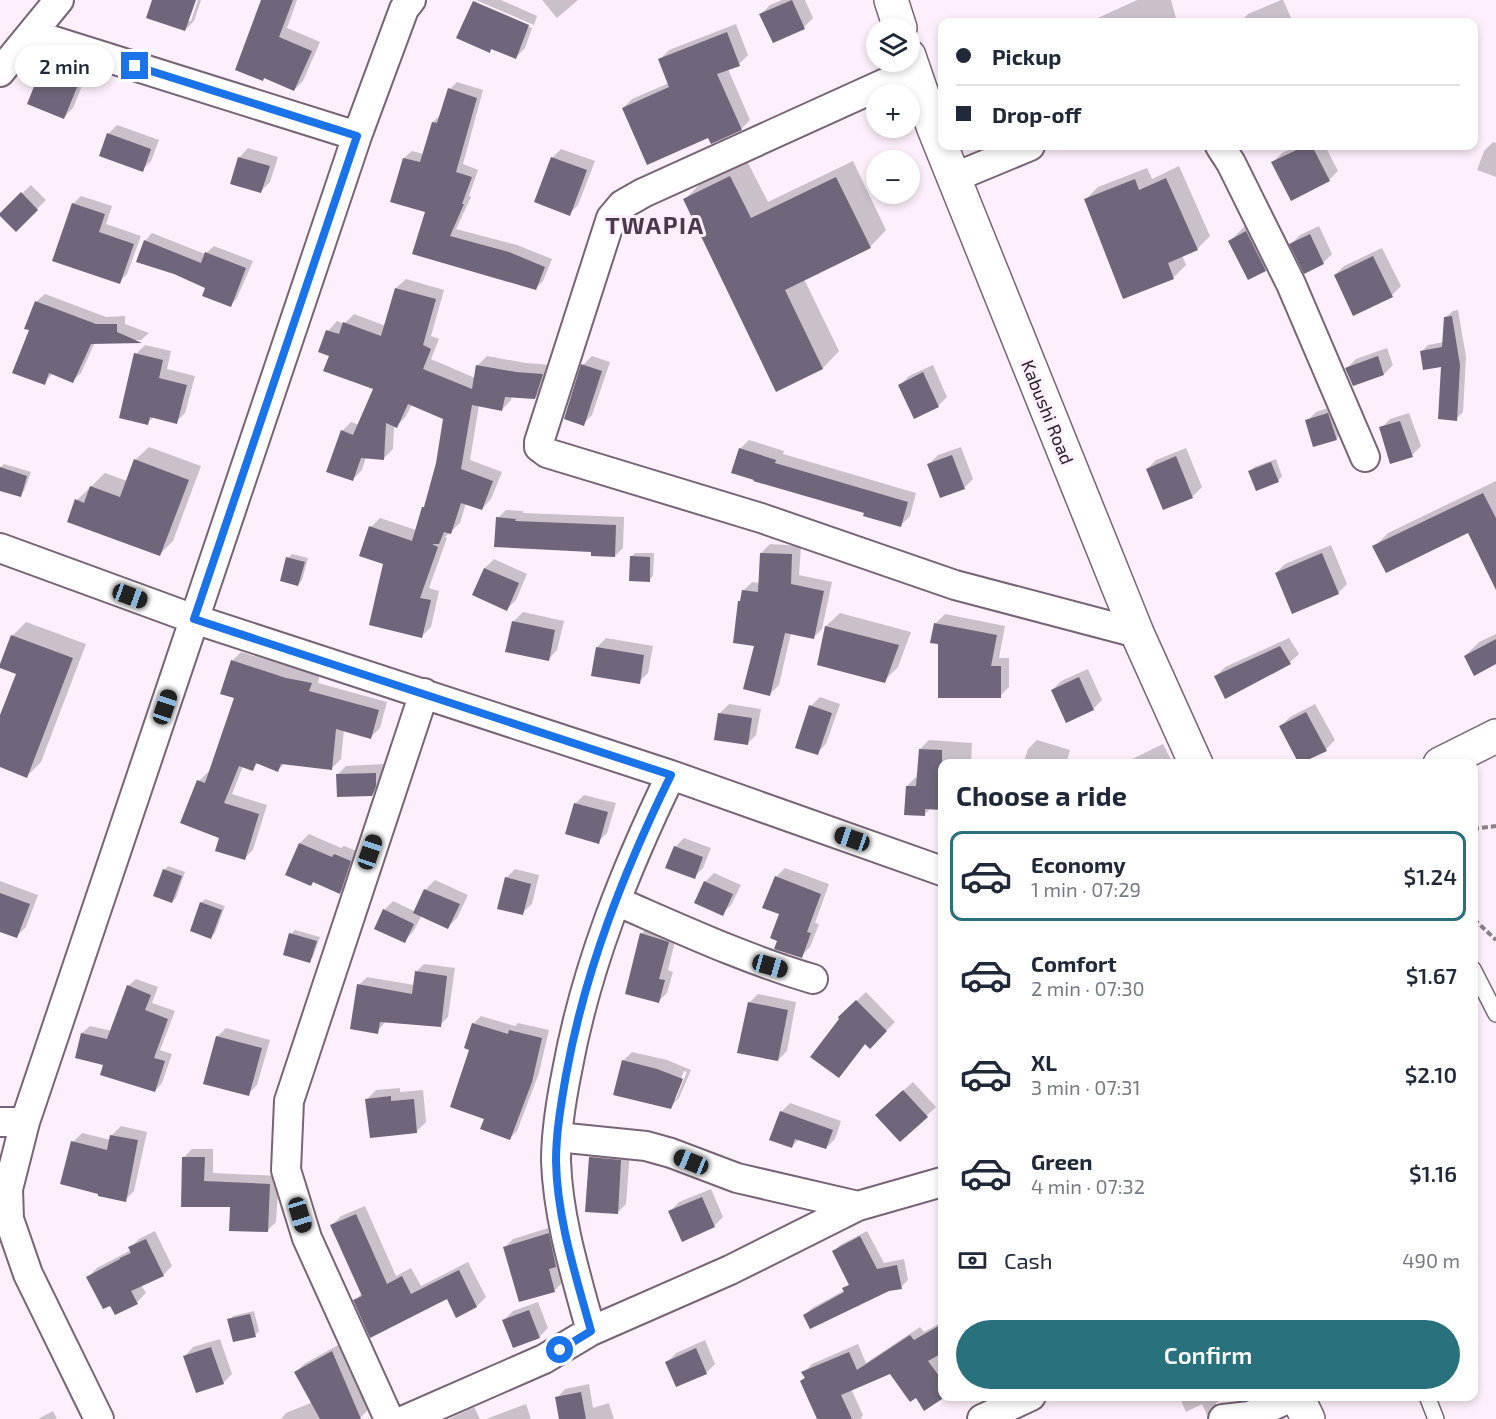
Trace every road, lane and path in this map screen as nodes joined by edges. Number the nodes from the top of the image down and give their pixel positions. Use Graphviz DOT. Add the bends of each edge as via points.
graph roads {
  1 [pos="59,0"];
  2 [pos="411,0"];
  3 [pos="891,0"];
  4 [pos="897,18"];
  5 [pos="32,34"];
  6 [pos="0,72"];
  7 [pos="892,72"];
  8 [pos="914,72"];
  9 [pos="357,136"];
  10 [pos="938,139"];
  11 [pos="942,150"];
  12 [pos="1020,150"];
  13 [pos="1223,150"];
  14 [pos="953,178"];
  15 [pos="1365,457"];
  16 [pos="0,548"];
  17 [pos="194,619"];
  18 [pos="1137,633"];
  19 [pos="424,693"];
  20 [pos="1496,736"];
  21 [pos="1194,759"];
  22 [pos="1450,759"];
  23 [pos="671,775"];
  24 [pos="1496,826"];
  25 [pos="1478,828"];
  26 [pos="938,870"];
  27 [pos="616,901"];
  28 [pos="1478,923"];
  29 [pos="1496,940"];
  30 [pos="813,979"];
  31 [pos="1478,979"];
  32 [pos="1496,1014"];
  33 [pos="12,1122"];
  34 [pos="557,1137"];
  35 [pos="938,1183"];
  36 [pos="858,1206"];
  37 [pos="591,1331"];
  38 [pos="1020,1401"];
  39 [pos="1284,1401"];
  40 [pos="1298,1401"];
  41 [pos="1429,1401"];
  42 [pos="99,1419"];
  43 [pos="389,1419"];
  44 [pos="406,1419"];
  45 [pos="982,1419"];
  46 [pos="1223,1419"];
  47 [pos="1308,1419"];
  48 [pos="1436,1419"];
  1 -- 5 [label="street"];
  2 -- 9 [label="street" via="404,9"];
  3 -- 4 [label="main road"];
  5 -- 6 [label="street"];
  5 -- 9 [label="street"];
  7 -- 18 [label="street" via="622,205 609,224 539,447 546,453 761,518 955,585"];
  8 -- 10 [label="main road, Kabushi Road"];
  9 -- 17 [label="street"];
  11 -- 14 [label="main road, Kabushi Road"];
  12 -- 14 [label="street"];
  13 -- 15 [label="street" via="1291,284"];
  14 -- 18 [label="main road, Kabushi Road"];
  16 -- 17 [label="street"];
  17 -- 19 [label="street"];
  17 -- 33 [label="street"];
  18 -- 21 [label="main road, Kabushi Road"];
  19 -- 23 [label="street"];
  19 -- 43 [label="street" via="289,1101 286,1170 303,1227"];
  20 -- 22 [label="main road"];
  23 -- 26 [label="street"];
  23 -- 27 [label="street"];
  24 -- 25 [label="path"];
  27 -- 30 [label="street" via="726,949"];
  27 -- 34 [label="street" via="587,982 573,1037"];
  28 -- 29 [label="path"];
  31 -- 32 [label="lane"];
  33 -- 42 [label="street" via="9,1219 28,1274"];
  34 -- 36 [label="street" via="646,1146 737,1178"];
  34 -- 37 [label="street" via="560,1204"];
  35 -- 36 [label="street"];
  36 -- 37 [label="street" via="730,1270"];
  37 -- 44 [label="street" via="544,1359"];
  38 -- 45 [label="street"];
  39 -- 46 [label="street" via="1250,1416"];
  40 -- 47 [label="main road"];
  41 -- 48 [label="lane"];
}
